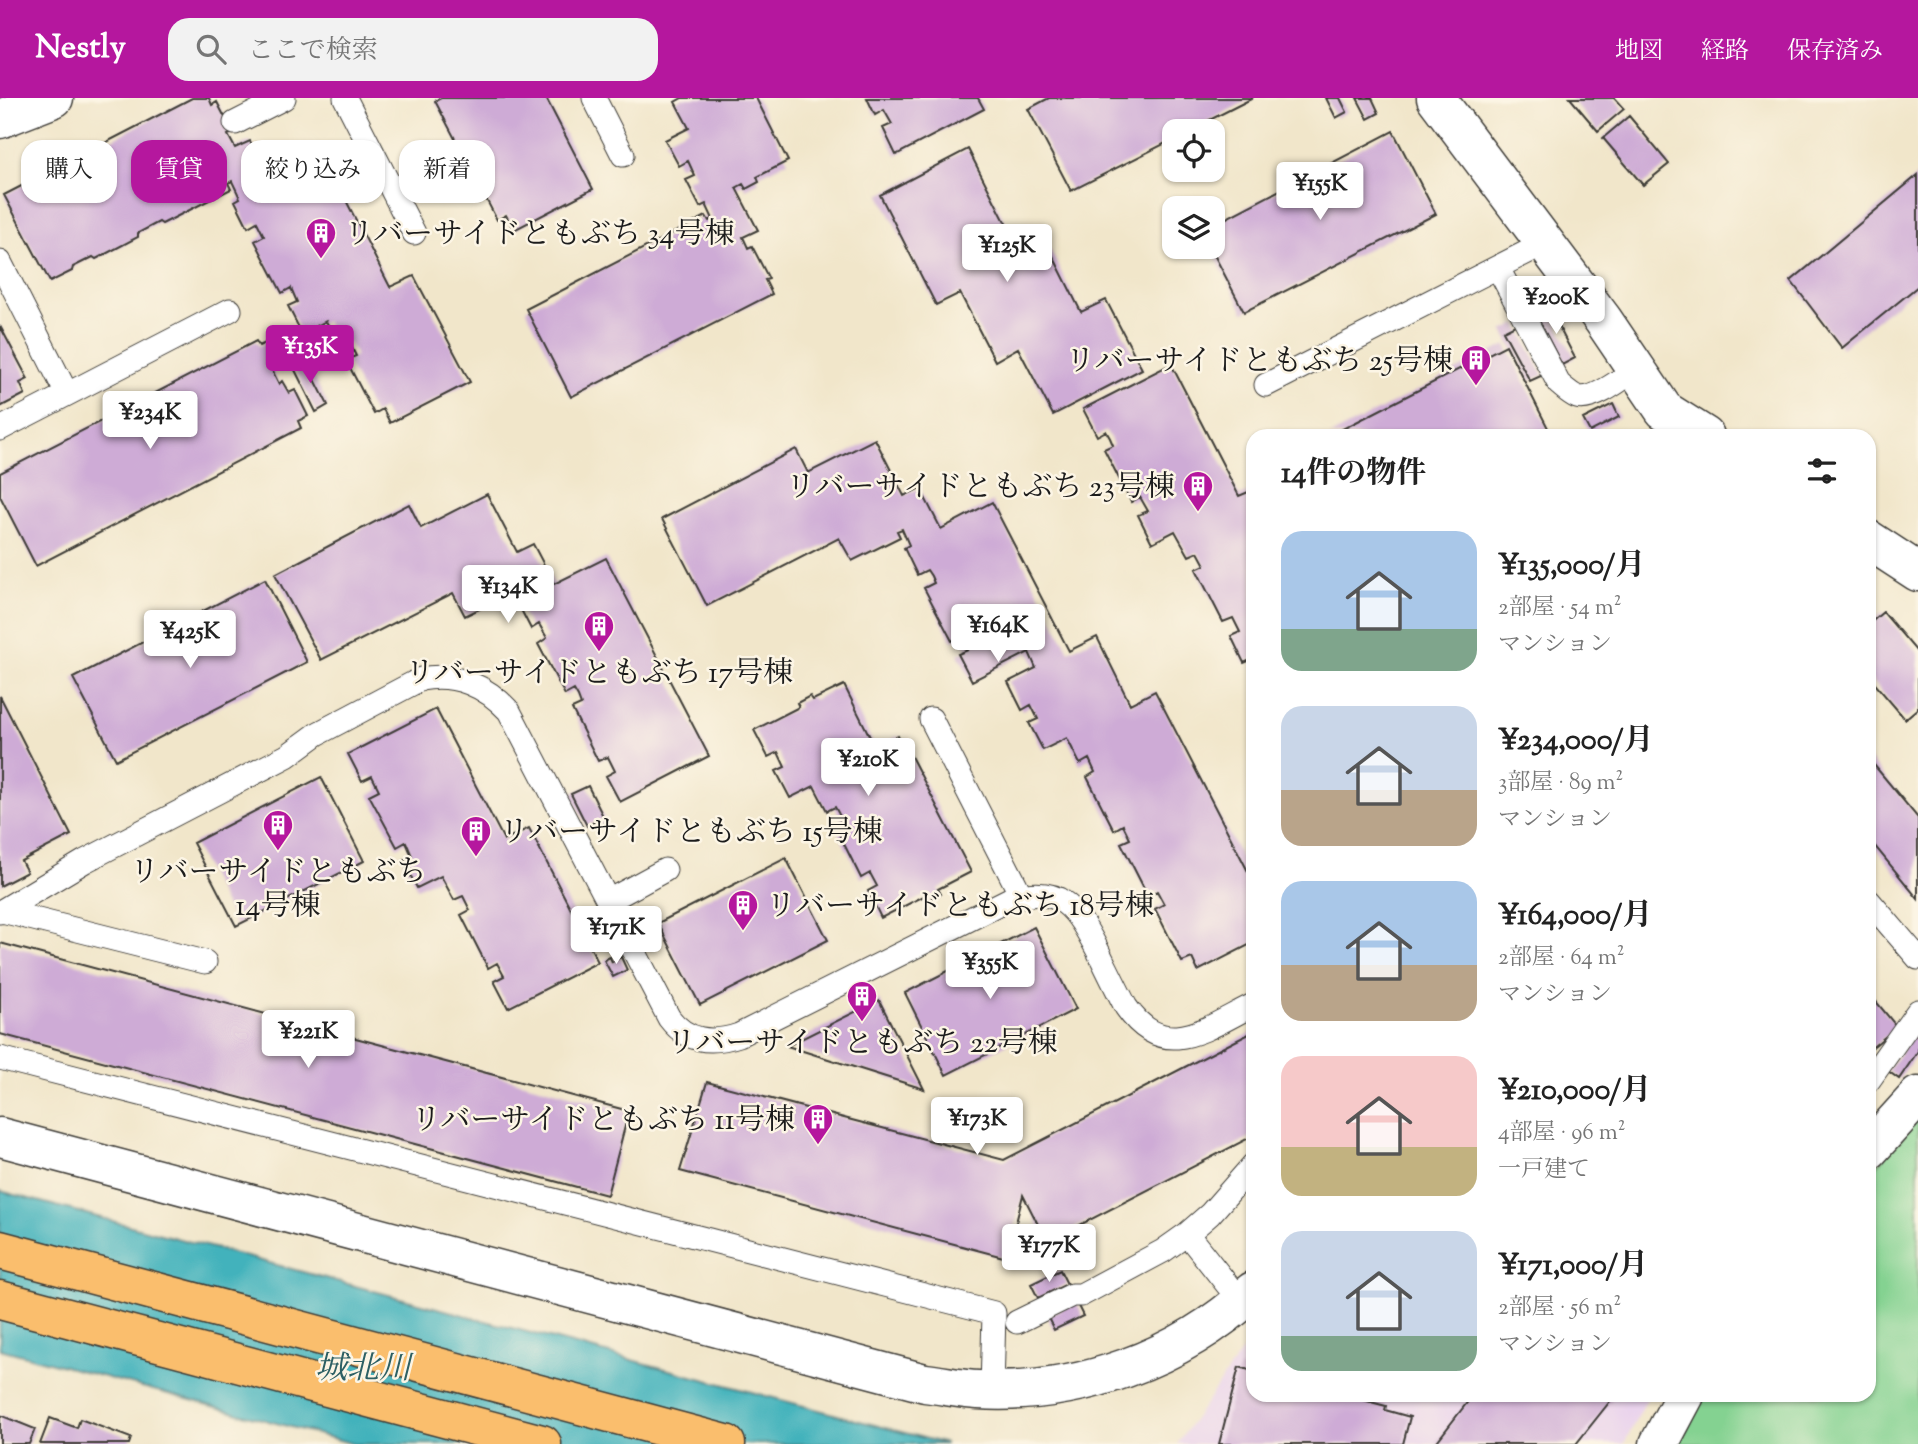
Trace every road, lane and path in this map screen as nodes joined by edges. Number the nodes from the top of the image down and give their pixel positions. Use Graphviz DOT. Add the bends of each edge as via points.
graph roads {
  1 [pos="54,98"];
  2 [pos="284,98"];
  3 [pos="345,98"];
  4 [pos="594,98"];
  5 [pos="1436,98"];
  6 [pos="0,119"];
  7 [pos="235,123"];
  8 [pos="623,155"];
  9 [pos="414,233"];
  10 [pos="1545,243"];
  11 [pos="0,262"];
  12 [pos="1498,268"];
  13 [pos="230,310"];
  14 [pos="1636,369"];
  15 [pos="1266,384"];
  16 [pos="67,394"];
  17 [pos="0,429"];
  18 [pos="1694,429"];
  19 [pos="1876,545"];
  20 [pos="1918,572"];
  21 [pos="932,719"];
  22 [pos="665,870"];
  23 [pos="1021,895"];
  24 [pos="608,901"];
  25 [pos="1876,909"];
  26 [pos="1,912"];
  27 [pos="1918,958"];
  28 [pos="205,962"];
  29 [pos="1246,1008"];
  30 [pos="1918,1011"];
  31 [pos="0,1058"];
  32 [pos="1876,1070"];
  33 [pos="1918,1096"];
  34 [pos="0,1137"];
  35 [pos="1876,1142"];
  36 [pos="1246,1173"];
  37 [pos="1187,1234"];
  38 [pos="0,1250"];
  39 [pos="1246,1296"];
  40 [pos="1246,1298"];
  41 [pos="0,1300"];
  42 [pos="1017,1322"];
  43 [pos="992,1390"];
  44 [pos="1681,1402"];
  45 [pos="542,1444"];
  46 [pos="726,1444"];
  47 [pos="1659,1444"];
  1 -- 6 [label="street"];
  2 -- 7 [label="lane"];
  3 -- 9 [label="lane"];
  4 -- 8 [label="lane"];
  5 -- 10 [label="street"];
  10 -- 12 [label="lane"];
  10 -- 14 [label="street"];
  11 -- 16 [label="lane"];
  12 -- 14 [label="lane" via="1559,384 1570,393 1588,397"];
  12 -- 15 [label="lane"];
  13 -- 16 [label="lane"];
  14 -- 18 [label="street" via="1664,410"];
  16 -- 17 [label="lane"];
  19 -- 20 [label="street"];
  21 -- 23 [label="lane"];
  22 -- 24 [label="lane"];
  23 -- 24 [label="lane" via="739,1035 713,1041 684,1033 669,1018"];
  23 -- 29 [label="lane" via="1052,896 1075,911 1126,1007 1134,1019 1157,1035 1185,1037"];
  24 -- 26 [label="lane" via="509,711 483,690 440,676 421,679 317,734 287,757 85,862"];
  25 -- 27 [label="lane"];
  26 -- 28 [label="lane"];
  30 -- 32 [label="lane"];
  31 -- 43 [label="lane" via="994,1313"];
  33 -- 35 [label="street"];
  34 -- 43 [label="street" via="925,1383"];
  36 -- 37 [label="lane"];
  37 -- 39 [label="lane"];
  37 -- 42 [label="lane" via="1081,1295"];
  38 -- 46 [label="highway"];
  40 -- 43 [label="street" via="1183,1343 1108,1374 1048,1387"];
  41 -- 45 [label="highway"];
  44 -- 47 [label="street"];
}
